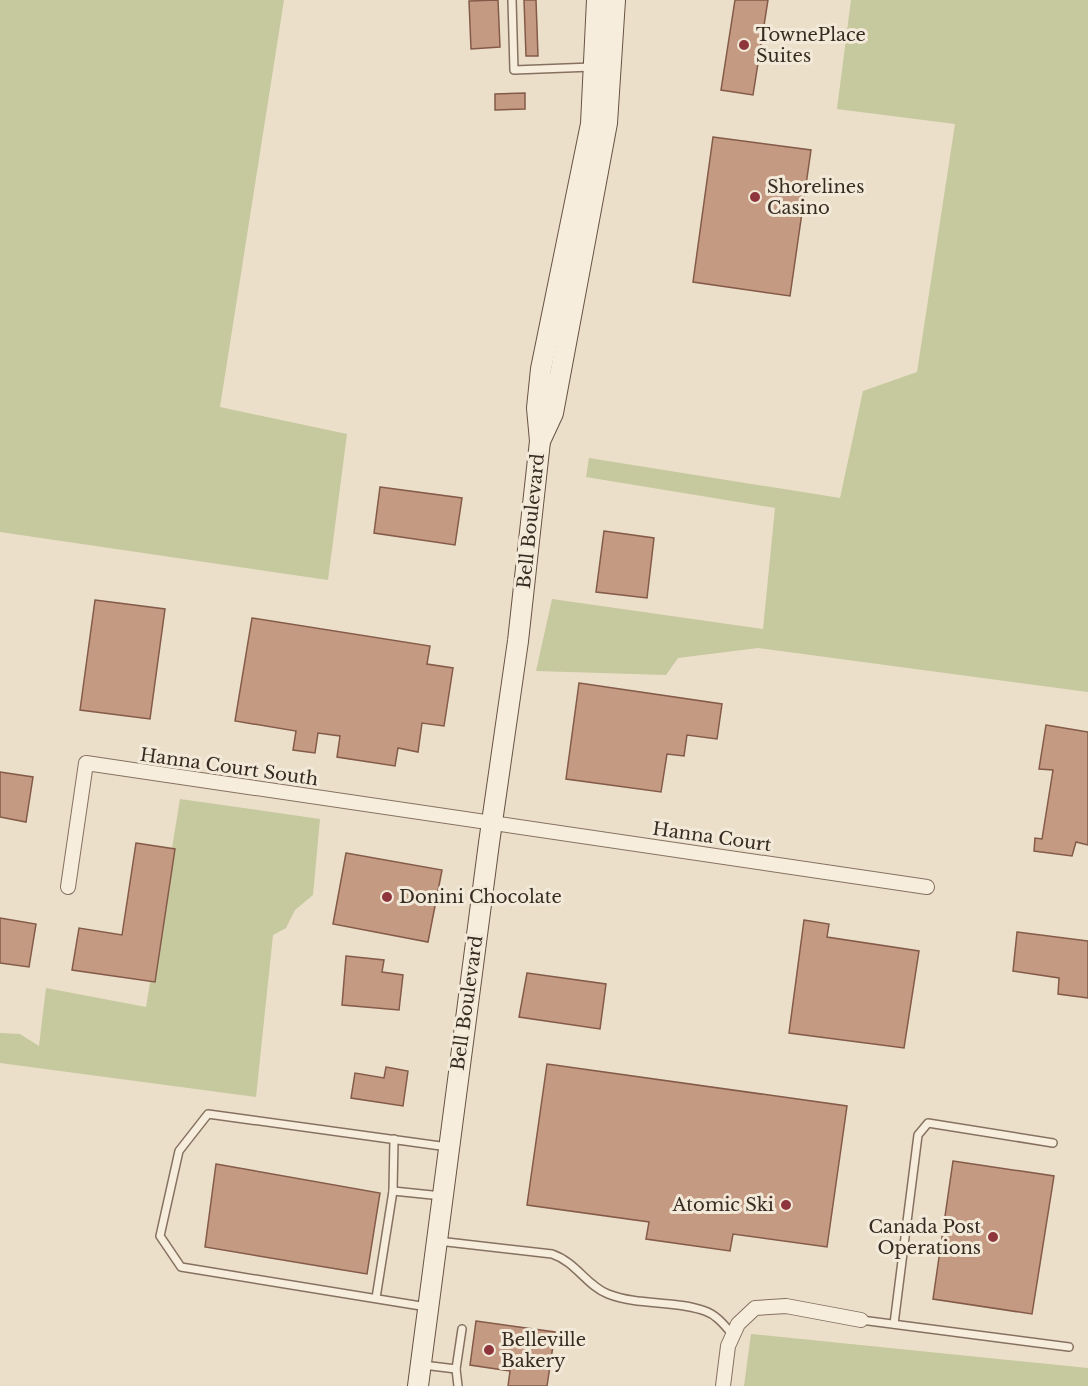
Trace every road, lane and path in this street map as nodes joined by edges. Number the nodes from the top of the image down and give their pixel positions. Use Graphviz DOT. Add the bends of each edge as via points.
graph roads {
  1 [pos="512,0"];
  2 [pos="597,0"];
  3 [pos="615,0"];
  4 [pos="595,67"];
  5 [pos="540,441"];
  6 [pos="491,824"];
  7 [pos="69,887"];
  8 [pos="927,887"];
  9 [pos="394,1139"];
  10 [pos="1053,1143"];
  11 [pos="448,1147"];
  12 [pos="393,1191"];
  13 [pos="442,1196"];
  14 [pos="435,1241"];
  15 [pos="376,1298"];
  16 [pos="427,1306"];
  17 [pos="861,1320"];
  18 [pos="894,1324"];
  19 [pos="462,1329"];
  20 [pos="734,1335"];
  21 [pos="1069,1347"];
  22 [pos="420,1364"];
  23 [pos="456,1369"];
  24 [pos="418,1386"];
  25 [pos="458,1386"];
  26 [pos="723,1386"];
  1 -- 4 [label="lane" via="514,70"];
  2 -- 4 [label="main road, Bell Boulevard"];
  3 -- 5 [label="main road, Bell Boulevard" via="607,123 599,172 553,413"];
  4 -- 5 [label="main road, Bell Boulevard" via="591,124 541,369 537,408"];
  5 -- 6 [label="main road, Bell Boulevard" via="518,641"];
  6 -- 7 [label="street, Hanna Court South" via="86,763"];
  6 -- 8 [label="street, Hanna Court"];
  6 -- 11 [label="main road, Bell Boulevard"];
  9 -- 11 [label="lane"];
  9 -- 12 [label="lane"];
  9 -- 15 [label="lane" via="208,1114 179,1151 160,1236 181,1267"];
  10 -- 18 [label="lane" via="928,1123 918,1135"];
  11 -- 13 [label="main road, Bell Boulevard"];
  12 -- 13 [label="lane"];
  12 -- 15 [label="lane"];
  13 -- 14 [label="main road, Bell Boulevard"];
  14 -- 16 [label="main road, Bell Boulevard"];
  14 -- 20 [label="lane" via="566,1258 605,1293 705,1311"];
  15 -- 16 [label="lane"];
  16 -- 22 [label="main road, Bell Boulevard"];
  17 -- 18 [label="lane"];
  17 -- 20 [label="street" via="786,1305 755,1308 738,1324"];
  18 -- 21 [label="lane"];
  19 -- 23 [label="lane"];
  20 -- 26 [label="street" via="728,1346"];
  22 -- 23 [label="lane"];
  22 -- 24 [label="main road, Bell Boulevard"];
  23 -- 25 [label="lane"];
}
